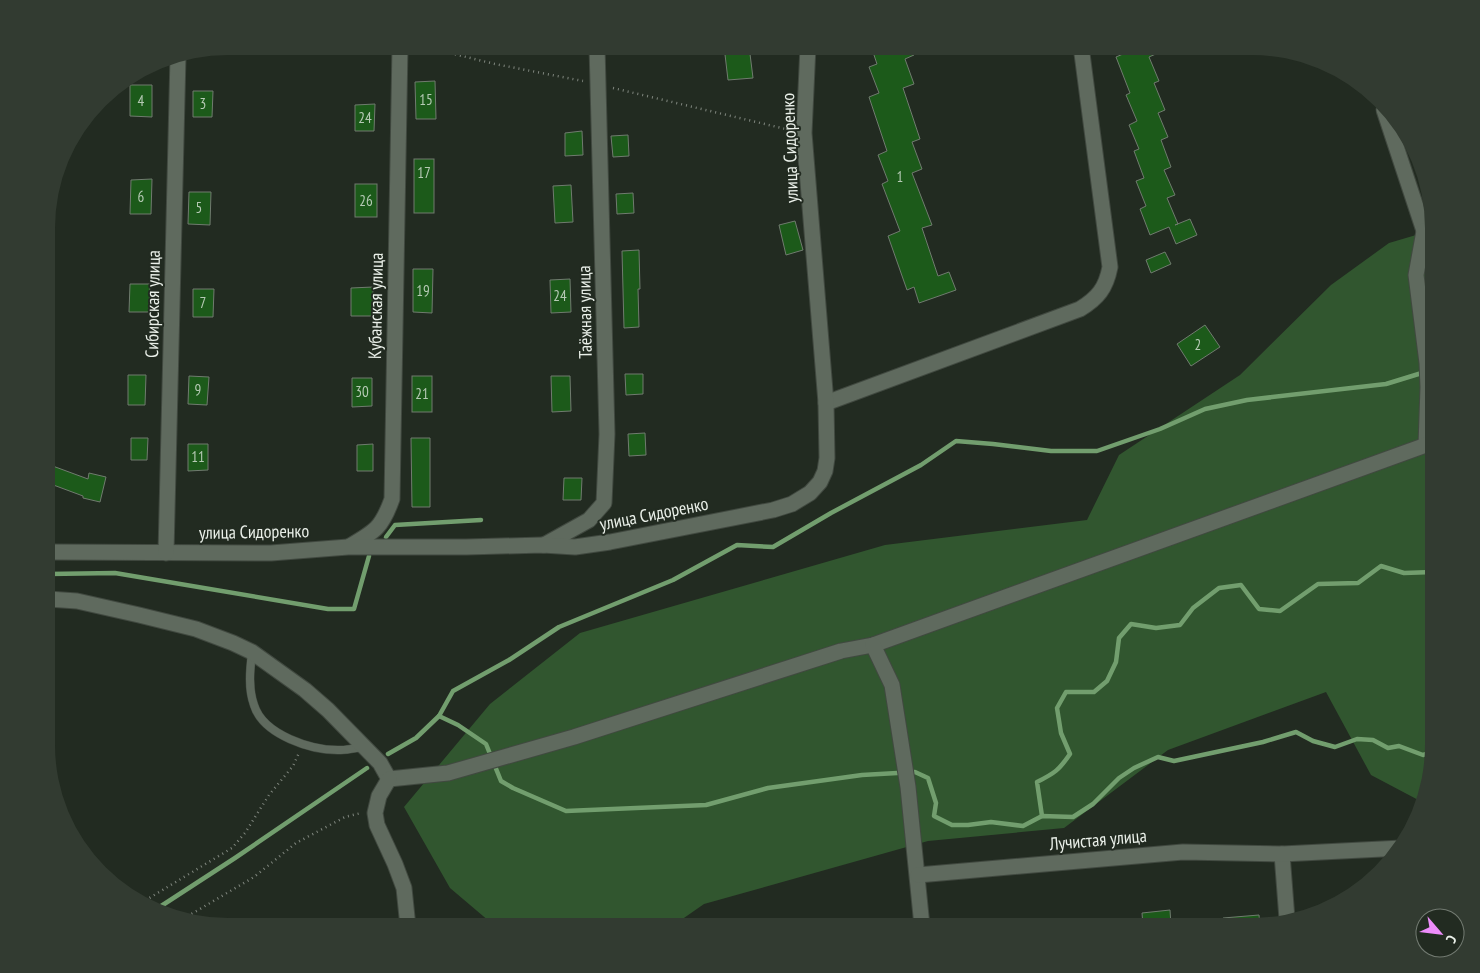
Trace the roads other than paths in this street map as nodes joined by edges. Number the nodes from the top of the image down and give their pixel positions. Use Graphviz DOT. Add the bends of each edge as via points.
graph roads {
  1 [pos="400,55"];
  2 [pos="597,55"];
  3 [pos="808,55"];
  4 [pos="1082,55"];
  5 [pos="178,62"];
  6 [pos="1389,123"];
  7 [pos="1425,217"];
  8 [pos="1425,242"];
  9 [pos="1425,348"];
  10 [pos="826,403"];
  11 [pos="1425,445"];
  12 [pos="543,545"];
  13 [pos="348,547"];
  14 [pos="55,552"];
  15 [pos="166,553"];
  16 [pos="55,600"];
  17 [pos="873,645"];
  18 [pos="252,652"];
  19 [pos="364,747"];
  20 [pos="389,779"];
  21 [pos="1390,849"];
  22 [pos="1282,854"];
  23 [pos="918,875"];
  24 [pos="1287,914"];
  25 [pos="407,918"];
  26 [pos="921,918"];
  1 -- 13 [label="street, Кубанская улица" via="392,498 385,517 372,533"];
  2 -- 12 [label="street, Таёжная улица" via="607,434 604,503 589,520"];
  3 -- 10 [label="street, улица Сидоренко" via="804,133"];
  4 -- 10 [label="street" via="1110,267 1102,290 1080,309"];
  5 -- 15 [label="street, Сибирская улица"];
  6 -- 7 [label="street"];
  8 -- 9 [label="street" via="1416,275"];
  10 -- 12 [label="street, улица Сидоренко" via="825,471 810,493 792,504 610,542 575,547"];
  11 -- 17 [label="street"];
  12 -- 13 [label="street, улица Сидоренко"];
  13 -- 15 [label="street, улица Сидоренко" via="271,553"];
  14 -- 15 [label="street, улица Сидоренко"];
  16 -- 18 [label="street" via="139,614 196,629"];
  17 -- 20 [label="street" via="841,651 448,774"];
  17 -- 23 [label="street" via="892,684"];
  18 -- 19 [label="street" via="305,690"];
  18 -- 19 [label="lane" via="249,684 254,707 265,724 282,735 320,748"];
  19 -- 20 [label="street" via="380,763"];
  20 -- 25 [label="street" via="374,813 404,888"];
  21 -- 22 [label="street, Лучистая улица"];
  22 -- 23 [label="street, Лучистая улица" via="1184,852"];
  22 -- 24 [label="street"];
  23 -- 26 [label="street"];
}
